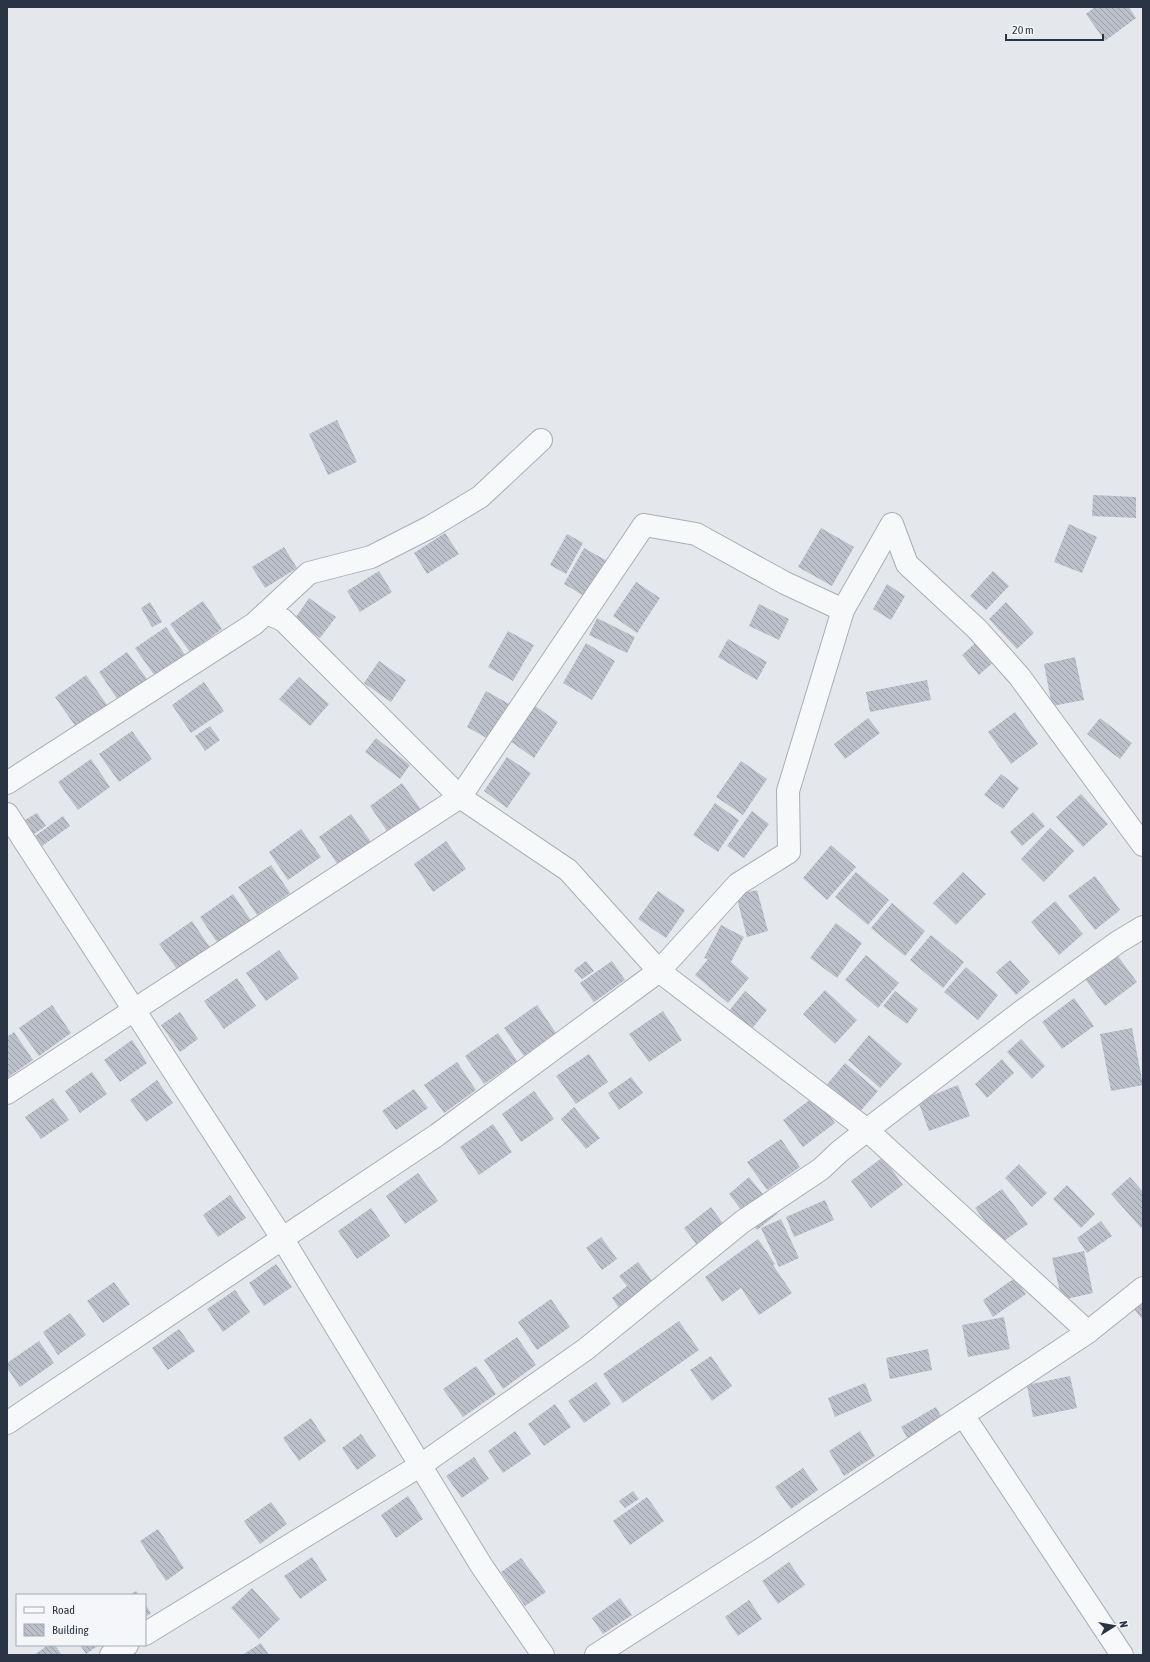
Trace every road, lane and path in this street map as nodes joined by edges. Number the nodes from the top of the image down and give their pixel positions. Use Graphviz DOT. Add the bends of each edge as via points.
graph roads {
  1 [pos="541,440"];
  2 [pos="844,610"];
  3 [pos="266,613"];
  4 [pos="7,783"];
  5 [pos="460,796"];
  6 [pos="7,814"];
  7 [pos="1143,845"];
  8 [pos="1143,927"];
  9 [pos="659,971"];
  10 [pos="135,1010"];
  11 [pos="7,1093"];
  12 [pos="867,1130"];
  13 [pos="282,1238"];
  14 [pos="1143,1288"];
  15 [pos="1088,1332"];
  16 [pos="963,1415"];
  17 [pos="7,1423"];
  18 [pos="421,1465"];
  19 [pos="146,1633"];
  20 [pos="126,1646"];
  21 [pos="111,1655"];
  22 [pos="543,1655"];
  23 [pos="596,1655"];
  24 [pos="1122,1655"];
  1 -- 3 [label="street" via="480,497 430,527 371,557 309,573"];
  2 -- 5 [label="street" via="785,583 696,534 644,525"];
  2 -- 7 [label="street" via="892,524 907,564 977,629 1019,676"];
  2 -- 9 [label="street" via="788,791 789,852 738,884"];
  3 -- 4 [label="street" via="254,624"];
  3 -- 5 [label="street" via="283,620"];
  5 -- 9 [label="street" via="568,870"];
  5 -- 10 [label="street"];
  6 -- 10 [label="street"];
  8 -- 12 [label="street" via="1021,1012"];
  9 -- 12 [label="street"];
  9 -- 13 [label="street" via="437,1135"];
  10 -- 11 [label="street"];
  10 -- 13 [label="street"];
  12 -- 15 [label="street"];
  12 -- 18 [label="street" via="821,1169 742,1222 586,1349"];
  13 -- 17 [label="street"];
  13 -- 18 [label="street"];
  14 -- 15 [label="street"];
  15 -- 16 [label="street"];
  16 -- 23 [label="street"];
  16 -- 24 [label="street"];
  18 -- 19 [label="street"];
  18 -- 22 [label="street" via="481,1565"];
  20 -- 21 [label="street"];
}
